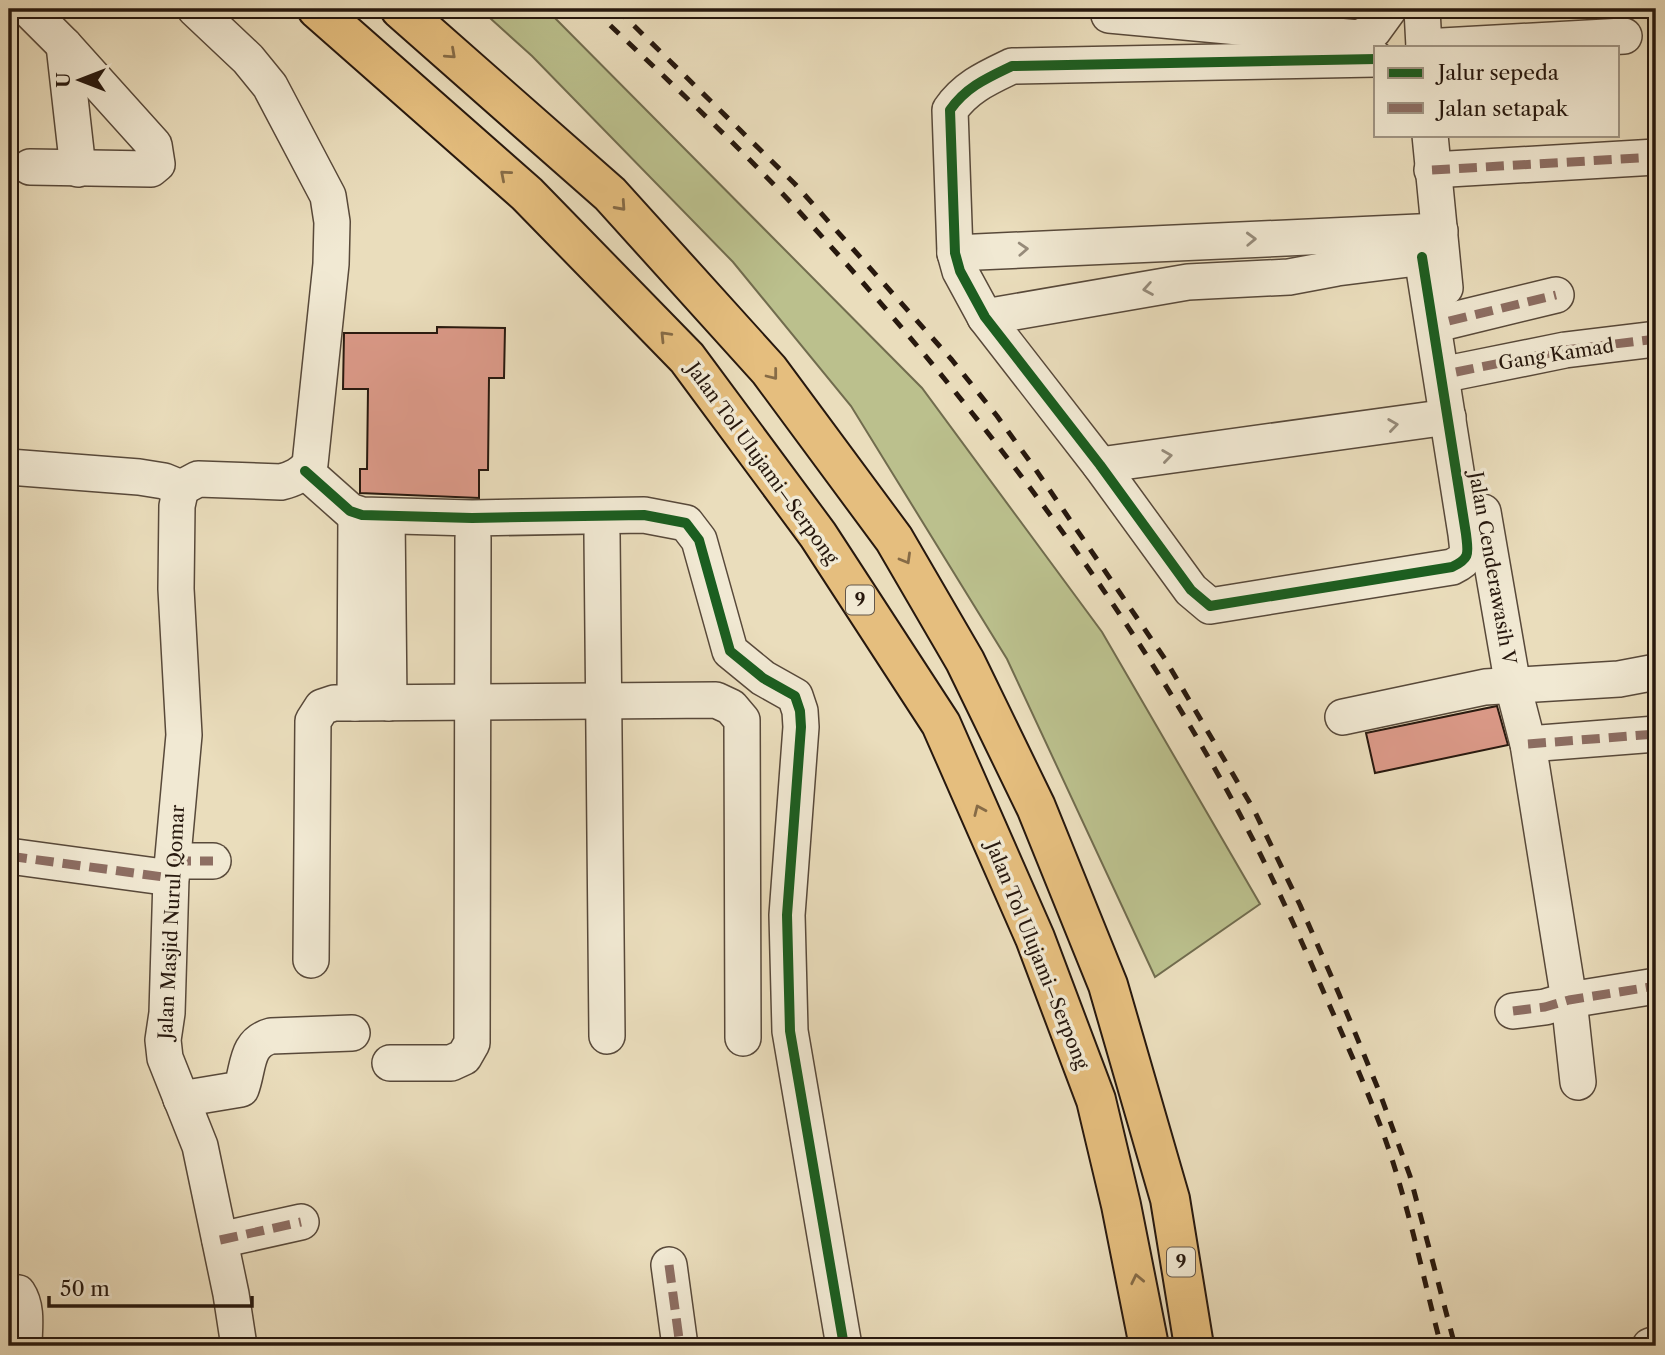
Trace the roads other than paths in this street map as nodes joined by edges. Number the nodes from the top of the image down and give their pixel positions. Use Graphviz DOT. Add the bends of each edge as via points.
graph roads {
  1 [pos="28,9"];
  2 [pos="195,9"];
  3 [pos="317,9"];
  4 [pos="400,9"];
  5 [pos="1389,9"];
  6 [pos="1422,9"];
  7 [pos="1109,15"];
  8 [pos="1624,36"];
  9 [pos="64,45"];
  10 [pos="1424,46"];
  11 [pos="1442,46"];
  12 [pos="1374,59"];
  13 [pos="1411,136"];
  14 [pos="1430,136"];
  15 [pos="1656,158"];
  16 [pos="30,167"];
  17 [pos="78,169"];
  18 [pos="1432,170"];
  19 [pos="1185,241"];
  20 [pos="1430,244"];
  21 [pos="955,253"];
  22 [pos="1336,253"];
  23 [pos="1188,282"];
  24 [pos="1556,295"];
  25 [pos="985,317"];
  26 [pos="1449,321"];
  27 [pos="1656,339"];
  28 [pos="1456,372"];
  29 [pos="1448,417"];
  30 [pos="1100,465"];
  31 [pos="9,467"];
  32 [pos="305,471"];
  33 [pos="181,488"];
  34 [pos="371,515"];
  35 [pos="603,535"];
  36 [pos="473,538"];
  37 [pos="1656,672"];
  38 [pos="1513,686"];
  39 [pos="604,701"];
  40 [pos="473,702"];
  41 [pos="372,703"];
  42 [pos="1343,717"];
  43 [pos="1656,734"];
  44 [pos="1528,744"];
  45 [pos="9,856"];
  46 [pos="213,861"];
  47 [pos="172,869"];
  48 [pos="311,960"];
  49 [pos="1656,986"];
  50 [pos="1569,1000"];
  51 [pos="1513,1011"];
  52 [pos="352,1033"];
  53 [pos="607,1036"];
  54 [pos="743,1038"];
  55 [pos="390,1063"];
  56 [pos="1578,1082"];
  57 [pos="181,1098"];
  58 [pos="301,1222"];
  59 [pos="220,1240"];
  60 [pos="669,1265"];
  61 [pos="9,1292"];
  62 [pos="1656,1344"];
  63 [pos="24,1346"];
  64 [pos="239,1346"];
  65 [pos="680,1346"];
  66 [pos="844,1346"];
  67 [pos="1149,1346"];
  68 [pos="1194,1346"];
  69 [pos="1650,1346"];
  1 -- 9 [label="street"];
  2 -- 32 [label="street" via="270,86 328,196 331,264 313,446"];
  67 -- 3 [label="highway, Jalan Tol Ulujami–Serpong / 9, one-way" via="1096,1100 1035,938 941,723 818,535 687,358 527,194"];
  4 -- 68 [label="highway, 9, one-way" via="610,194 769,370 900,550 965,661 1030,795 1108,985 1170,1199"];
  5 -- 7 [label="street" via="1373,31 1357,38"];
  6 -- 10 [label="street"];
  8 -- 11 [label="street"];
  9 -- 17 [label="street"];
  9 -- 17 [label="street" via="156,151 157,164 151,169"];
  12 -- 21 [label="street" via="1012,66 970,88 950,110"];
  13 -- 20 [label="street"];
  14 -- 18 [label="street, Jalan Cenderawasih V"];
  15 -- 18 [label="street"];
  16 -- 17 [label="street"];
  18 -- 20 [label="street, Jalan Cenderawasih V"];
  21 -- 19 [label="street, one-way"];
  19 -- 22 [label="street, one-way"];
  19 -- 23 [label="street"];
  20 -- 22 [label="street"];
  20 -- 26 [label="street, Jalan Cenderawasih V"];
  20 -- 29 [label="street"];
  21 -- 25 [label="street"];
  22 -- 23 [label="street" via="1289,277"];
  23 -- 25 [label="street, one-way"];
  24 -- 26 [label="street"];
  25 -- 30 [label="street"];
  26 -- 28 [label="street, Jalan Cenderawasih V"];
  27 -- 28 [label="street, Gang Kamad" via="1565,350"];
  28 -- 38 [label="street, Jalan Cenderawasih V"];
  30 -- 29 [label="street, one-way"];
  29 -- 30 [label="street" via="1468,550 1463,562 1210,606 1191,590"];
  31 -- 33 [label="street" via="139,477"];
  32 -- 33 [label="street" via="281,482 198,480"];
  32 -- 34 [label="street" via="350,512"];
  33 -- 47 [label="street, Jalan Masjid Nurul Qomar" via="176,589 184,735"];
  34 -- 41 [label="street"];
  34 -- 66 [label="street" via="644,516 686,523 699,540 730,652 795,696 801,727 788,915 790,1031"];
  35 -- 39 [label="street"];
  36 -- 40 [label="street"];
  37 -- 38 [label="street"];
  38 -- 42 [label="street" via="1485,687"];
  38 -- 44 [label="street, Jalan Cenderawasih V"];
  39 -- 40 [label="street"];
  39 -- 53 [label="street"];
  39 -- 54 [label="street" via="716,700 731,707 741,720"];
  40 -- 41 [label="street"];
  40 -- 55 [label="street" via="472,1043 464,1057 451,1063"];
  41 -- 48 [label="street" via="334,703 322,707 313,721"];
  43 -- 44 [label="street"];
  44 -- 50 [label="street, Jalan Cenderawasih V"];
  45 -- 47 [label="street"];
  46 -- 47 [label="street"];
  47 -- 57 [label="street, Jalan Masjid Nurul Qomar" via="163,1040"];
  49 -- 50 [label="street"];
  50 -- 51 [label="street"];
  50 -- 56 [label="street, Jalan Cenderawasih V"];
  52 -- 57 [label="street" via="262,1038 250,1051 241,1089"];
  57 -- 59 [label="street, Jalan Masjid Nurul Qomar" via="200,1146"];
  58 -- 59 [label="street"];
  59 -- 64 [label="street, Jalan Masjid Nurul Qomar"];
  60 -- 65 [label="street"];
  61 -- 63 [label="street" via="22,1299"];
  62 -- 69 [label="street"];
}
